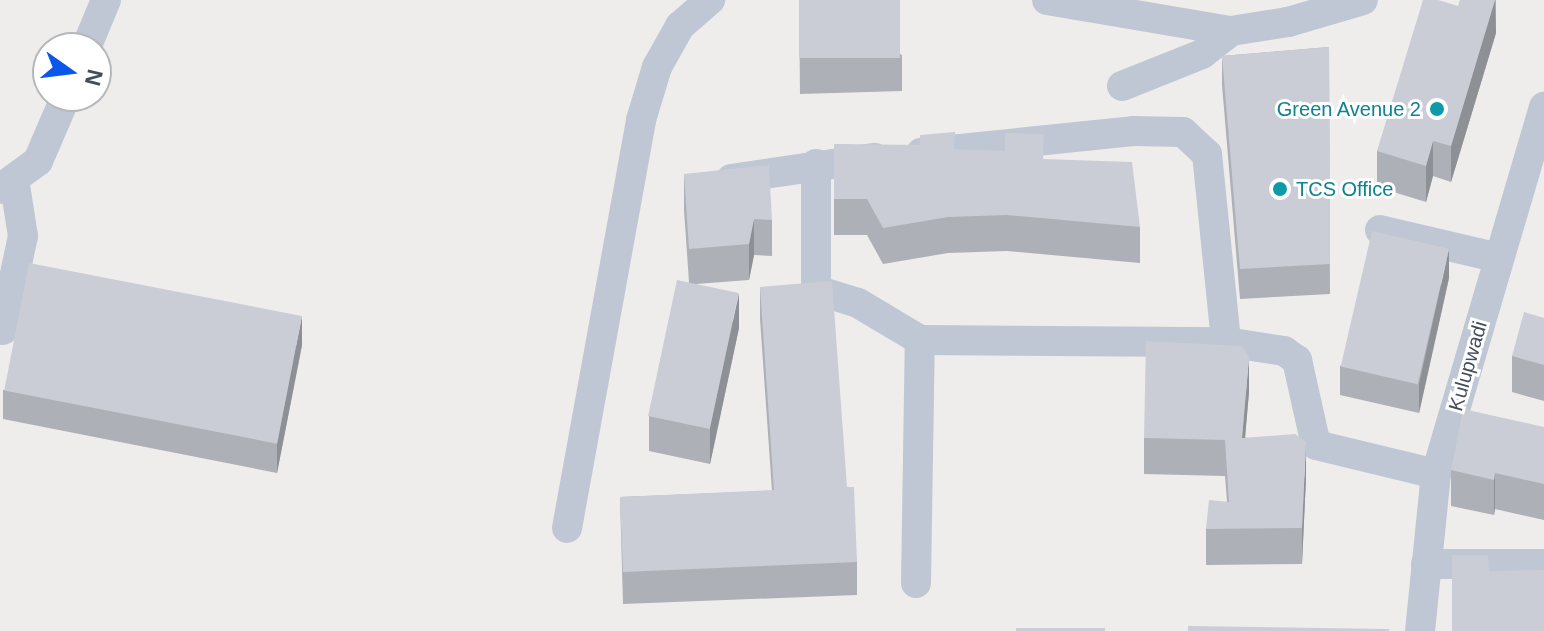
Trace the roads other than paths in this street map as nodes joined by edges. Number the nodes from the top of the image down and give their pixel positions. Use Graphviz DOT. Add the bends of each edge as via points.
graph roads {
  1 [pos="106,0"];
  2 [pos="710,0"];
  3 [pos="1047,0"];
  4 [pos="1363,0"];
  5 [pos="1231,31"];
  6 [pos="93,32"];
  7 [pos="1122,86"];
  8 [pos="1544,107"];
  9 [pos="59,112"];
  10 [pos="816,164"];
  11 [pos="706,183"];
  12 [pos="7,184"];
  13 [pos="1380,230"];
  14 [pos="1499,258"];
  15 [pos="3,330"];
  16 [pos="920,340"];
  17 [pos="1226,342"];
  18 [pos="1436,474"];
  19 [pos="567,528"];
  20 [pos="1426,564"];
  21 [pos="1544,564"];
  22 [pos="916,583"];
  23 [pos="1420,631"];
  1 -- 6 [label="street"];
  2 -- 19 [label="street" via="680,26 657,67 641,120"];
  3 -- 5 [label="street"];
  4 -- 5 [label="street" via="1288,22"];
  5 -- 7 [label="street" via="1202,54"];
  8 -- 14 [label="street, Kulupwadi"];
  9 -- 12 [label="street" via="38,161"];
  10 -- 11 [label="street"];
  10 -- 16 [label="street" via="816,290 858,303"];
  10 -- 17 [label="street" via="1133,131 1183,132 1207,154"];
  12 -- 15 [label="street" via="23,236 17,285"];
  13 -- 14 [label="street"];
  14 -- 18 [label="street, Kulupwadi"];
  16 -- 17 [label="street"];
  16 -- 22 [label="street"];
  17 -- 18 [label="street" via="1284,351 1297,360 1316,445"];
  18 -- 20 [label="street, Kulupwadi"];
  20 -- 21 [label="street"];
  20 -- 23 [label="street, Kulupwadi"];
}
